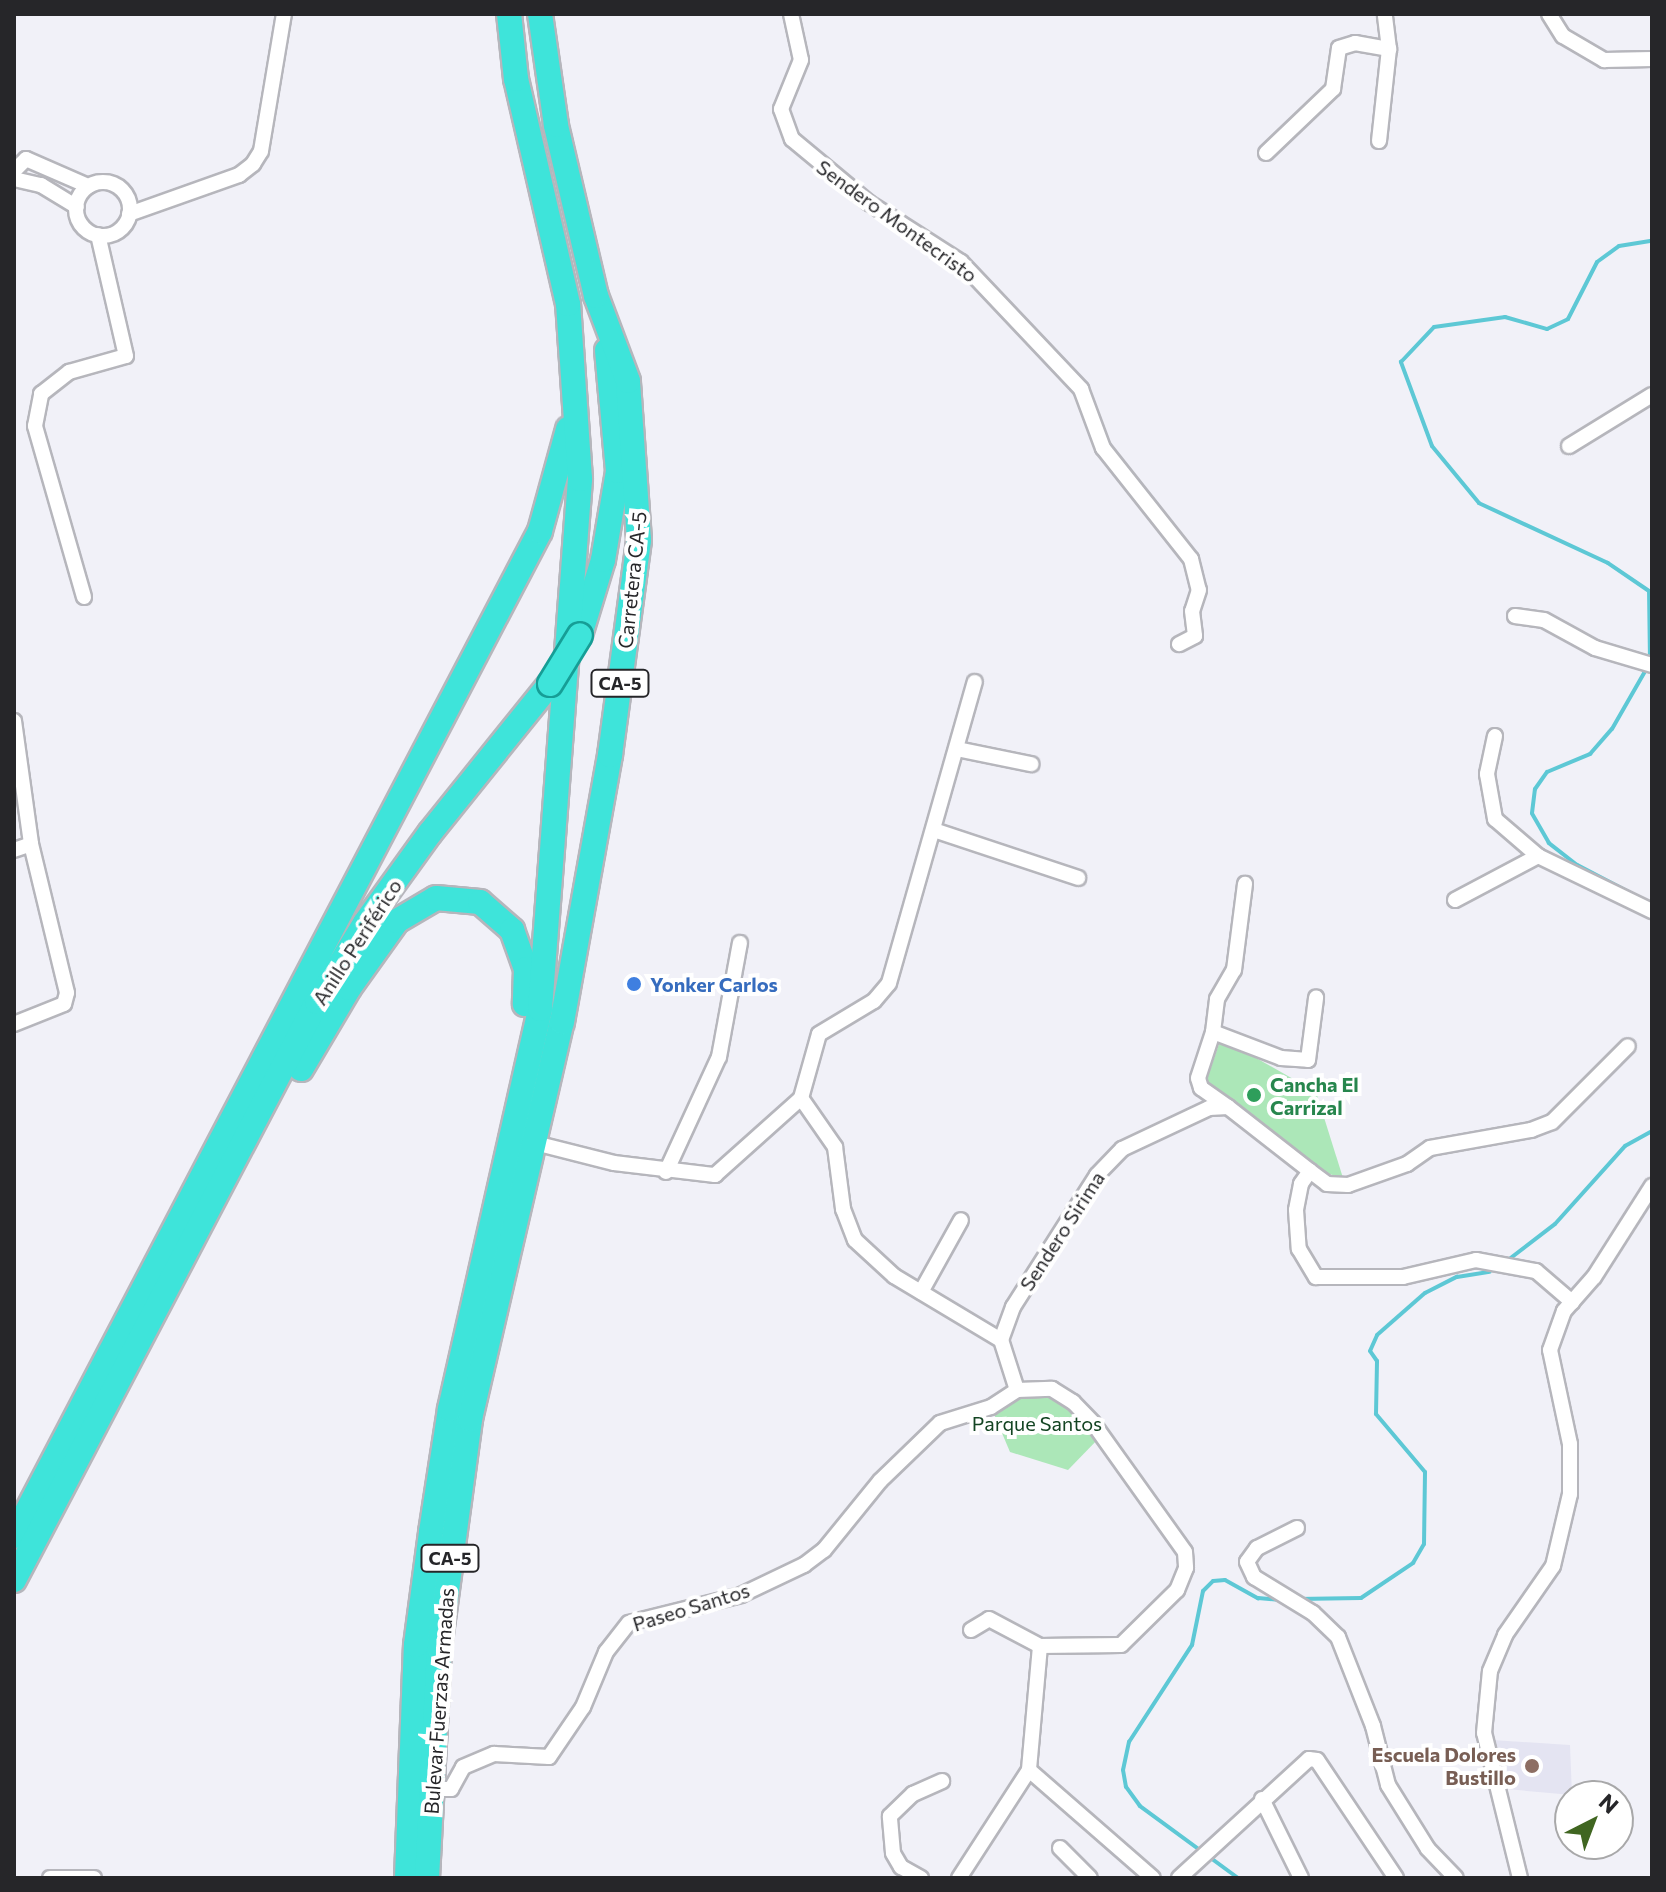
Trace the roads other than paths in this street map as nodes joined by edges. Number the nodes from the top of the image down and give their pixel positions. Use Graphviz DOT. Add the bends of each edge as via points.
graph roads {
  1 [pos="284,14"];
  2 [pos="509,14"];
  3 [pos="540,14"];
  4 [pos="791,14"];
  5 [pos="1385,14"];
  6 [pos="1549,14"];
  7 [pos="1389,49"];
  8 [pos="1652,59"];
  9 [pos="1379,141"];
  10 [pos="1266,153"];
  11 [pos="14,171"];
  12 [pos="14,179"];
  13 [pos="88,186"];
  14 [pos="77,207"];
  15 [pos="129,214"];
  16 [pos="98,235"];
  17 [pos="596,296"];
  18 [pos="1652,395"];
  19 [pos="573,403"];
  20 [pos="1569,446"];
  21 [pos="84,597"];
  22 [pos="1515,616"];
  23 [pos="1179,644"];
  24 [pos="1646,663"];
  25 [pos="975,682"];
  26 [pos="14,721"];
  27 [pos="1495,736"];
  28 [pos="957,749"];
  29 [pos="19,763"];
  30 [pos="1031,764"];
  31 [pos="934,830"];
  32 [pos="31,844"];
  33 [pos="14,850"];
  34 [pos="1538,856"];
  35 [pos="1078,878"];
  36 [pos="1245,884"];
  37 [pos="1455,900"];
  38 [pos="1652,911"];
  39 [pos="740,943"];
  40 [pos="1316,998"];
  41 [pos="14,1024"];
  42 [pos="1213,1032"];
  43 [pos="1628,1046"];
  44 [pos="801,1098"];
  45 [pos="1228,1107"];
  46 [pos="535,1143"];
  47 [pos="1310,1171"];
  48 [pos="666,1172"];
  49 [pos="1652,1186"];
  50 [pos="961,1220"];
  51 [pos="511,1242"];
  52 [pos="487,1251"];
  53 [pos="921,1292"];
  54 [pos="1572,1302"];
  55 [pos="1001,1340"];
  56 [pos="134,1353"];
  57 [pos="1017,1390"];
  58 [pos="1297,1528"];
  59 [pos="14,1536"];
  60 [pos="14,1580"];
  61 [pos="971,1630"];
  62 [pos="1040,1646"];
  63 [pos="1029,1770"];
  64 [pos="942,1781"];
  65 [pos="432,1789"];
  66 [pos="1262,1799"];
  67 [pos="1060,1848"];
  68 [pos="50,1878"];
  69 [pos="94,1878"];
  70 [pos="407,1878"];
  71 [pos="427,1878"];
  72 [pos="921,1878"];
  73 [pos="959,1878"];
  74 [pos="1090,1878"];
  75 [pos="1153,1878"];
  76 [pos="1183,1878"];
  77 [pos="1301,1878"];
  78 [pos="1396,1878"];
  79 [pos="1456,1878"];
  80 [pos="1520,1878"];
  1 -- 15 [label="street" via="261,151 253,164 239,175"];
  2 -- 19 [label="highway, CA-5" via="516,79 568,304"];
  3 -- 17 [label="highway, Carretera CA-5 / CA-5" via="556,125"];
  4 -- 23 [label="street, Sendero Montecristo" via="801,60 781,109 792,139 869,203 961,262 1081,389 1103,448 1191,559 1199,590 1192,611 1195,636"];
  5 -- 7 [label="street"];
  6 -- 8 [label="street" via="1563,36 1604,60"];
  7 -- 9 [label="street"];
  7 -- 10 [label="street" via="1355,43 1339,48 1333,89"];
  11 -- 13 [label="street" via="26,159"];
  12 -- 14 [label="street" via="41,185"];
  13 -- 14 [label="street"];
  13 -- 15 [label="street" via="118,186"];
  14 -- 16 [label="street" via="81,224"];
  15 -- 16 [label="street" via="118,231"];
  16 -- 21 [label="street" via="126,356 69,372 41,394 35,426"];
  17 -- 46 [label="highway, Carretera CA-5 / CA-5" via="628,381 640,491 639,540 610,755"];
  17 -- 56 [label="highway, Anillo Periférico, bridge" via="618,471 603,560 580,635 550,684 365,923 317,1002"];
  18 -- 20 [label="street"];
  19 -- 52 [label="highway, CA-5" via="580,479 540,1009"];
  19 -- 59 [label="highway, Anillo Periférico" via="561,468 540,531"];
  22 -- 24 [label="street" via="1544,620 1595,648"];
  25 -- 28 [label="street"];
  26 -- 29 [label="street"];
  27 -- 34 [label="street" via="1487,774 1495,819"];
  28 -- 30 [label="street"];
  28 -- 31 [label="street"];
  29 -- 32 [label="street"];
  31 -- 35 [label="street"];
  31 -- 44 [label="street" via="889,983 874,1001 819,1034"];
  32 -- 33 [label="street"];
  32 -- 41 [label="street" via="67,993 64,1004"];
  34 -- 37 [label="street"];
  34 -- 38 [label="street"];
  36 -- 42 [label="street" via="1234,970 1217,999"];
  39 -- 48 [label="street" via="719,1057"];
  40 -- 42 [label="street" via="1308,1060 1281,1058"];
  42 -- 45 [label="street" via="1198,1078 1201,1088"];
  43 -- 47 [label="street" via="1552,1122 1430,1148 1407,1164 1348,1185 1327,1184"];
  44 -- 48 [label="street" via="715,1175"];
  44 -- 53 [label="street" via="835,1147 843,1209 855,1240 894,1276"];
  45 -- 47 [label="street"];
  45 -- 55 [label="street, Sendero Sirima" via="1195,1111 1112,1156 1025,1286"];
  46 -- 48 [label="street"];
  46 -- 51 [label="highway, Carretera CA-5 / CA-5"];
  47 -- 54 [label="street" via="1301,1184 1296,1210 1299,1249 1316,1277 1403,1277 1476,1260 1536,1271"];
  49 -- 54 [label="street"];
  50 -- 53 [label="street"];
  51 -- 65 [label="highway, Bulevar Fuerzas Armadas / CA-5" via="470,1419 439,1649"];
  52 -- 56 [label="highway" via="519,1057 526,969 516,939 495,912 459,896 436,898 416,905 397,921 349,988 206,1240"];
  52 -- 70 [label="highway, Bulevar Fuerzas Armadas / CA-5" via="450,1409 416,1645"];
  53 -- 55 [label="street"];
  54 -- 80 [label="street" via="1550,1350 1570,1444 1570,1494 1553,1566 1505,1635 1490,1671 1484,1733"];
  55 -- 57 [label="street"];
  56 -- 60 [label="highway, Anillo Periférico"];
  57 -- 62 [label="street" via="1052,1389 1084,1411 1185,1552 1186,1568 1177,1590 1121,1645"];
  57 -- 65 [label="street, Paseo Santos" via="923,1436 824,1550 804,1565 741,1595 629,1623 549,1757 481,1758 463,1767 451,1789"];
  58 -- 79 [label="street" via="1257,1548 1247,1562 1254,1577 1313,1613 1338,1637 1373,1726 1388,1785 1428,1849"];
  61 -- 62 [label="street" via="989,1619"];
  62 -- 63 [label="street"];
  63 -- 73 [label="street"];
  63 -- 75 [label="street"];
  64 -- 72 [label="street" via="906,1799 890,1816 893,1853 901,1867"];
  65 -- 71 [label="highway, Bulevar Fuerzas Armadas / CA-5"];
  66 -- 76 [label="street"];
  66 -- 77 [label="street"];
  66 -- 78 [label="street" via="1301,1764 1317,1760 1380,1862"];
  67 -- 74 [label="street"];
  68 -- 69 [label="street"];
}
